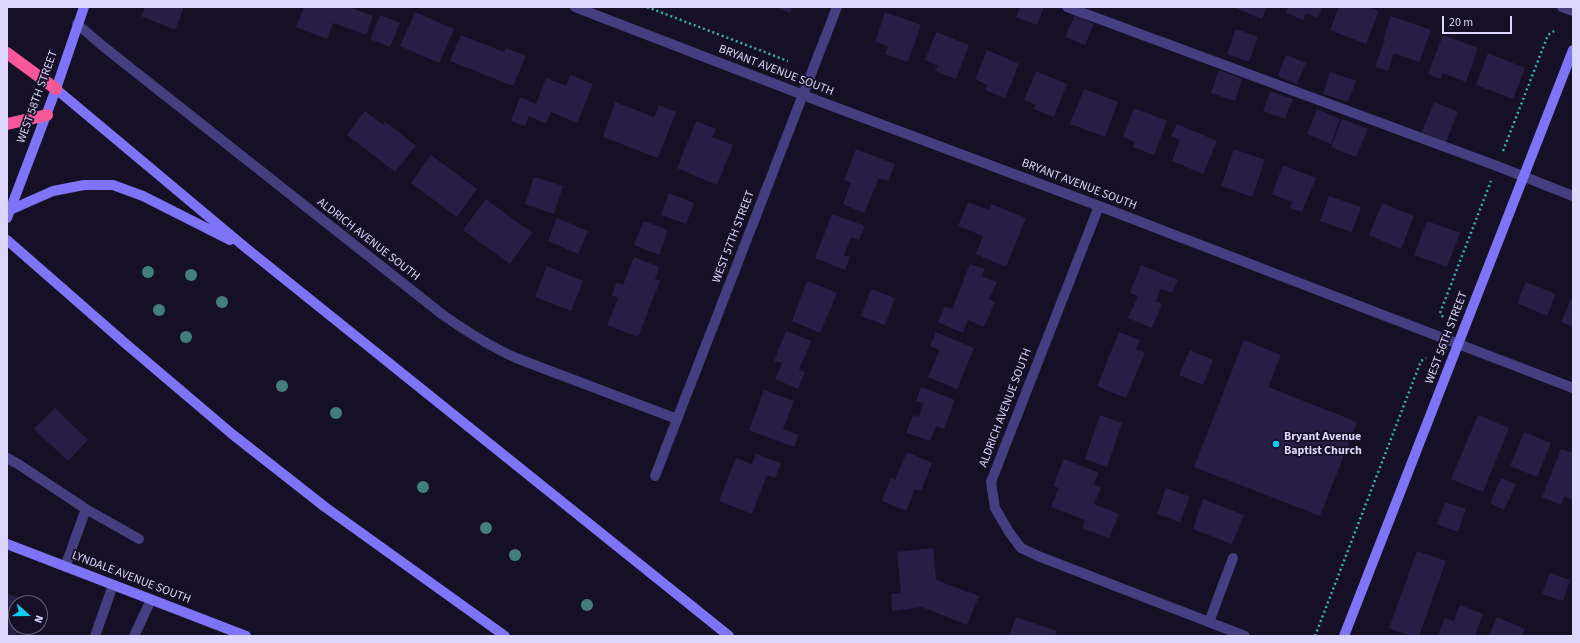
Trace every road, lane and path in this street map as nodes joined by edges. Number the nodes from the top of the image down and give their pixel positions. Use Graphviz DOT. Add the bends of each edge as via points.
graph roads {
  1 [pos="84,7"];
  2 [pos="575,7"];
  3 [pos="648,7"];
  4 [pos="837,7"];
  5 [pos="1067,7"];
  6 [pos="1562,7"];
  7 [pos="1573,11"];
  8 [pos="77,24"];
  9 [pos="1573,50"];
  10 [pos="7,53"];
  11 [pos="788,61"];
  12 [pos="56,90"];
  13 [pos="802,95"];
  14 [pos="47,115"];
  15 [pos="7,124"];
  16 [pos="1524,176"];
  17 [pos="1573,196"];
  18 [pos="1099,206"];
  19 [pos="8,214"];
  20 [pos="7,240"];
  21 [pos="246,248"];
  22 [pos="1458,344"];
  23 [pos="1426,358"];
  24 [pos="1573,388"];
  25 [pos="677,419"];
  26 [pos="7,458"];
  27 [pos="656,476"];
  28 [pos="86,509"];
  29 [pos="139,539"];
  30 [pos="7,544"];
  31 [pos="1233,558"];
  32 [pos="65,567"];
  33 [pos="113,585"];
  34 [pos="151,600"];
  35 [pos="1209,622"];
  36 [pos="137,635"];
  37 [pos="95,636"];
  38 [pos="246,636"];
  39 [pos="505,636"];
  40 [pos="729,636"];
  41 [pos="1245,636"];
  42 [pos="1315,636"];
  43 [pos="1344,636"];
  1 -- 8 [label="main road, WEST 58TH STREET"];
  2 -- 13 [label="street, BRYANT AVENUE SOUTH"];
  3 -- 11 [label="path"];
  4 -- 13 [label="street, WEST 57TH STREET"];
  5 -- 16 [label="street"];
  6 -- 7 [label="street"];
  8 -- 12 [label="main road, WEST 58TH STREET"];
  8 -- 25 [label="street, ALDRICH AVENUE SOUTH" via="470,334 516,358"];
  9 -- 16 [label="main road, WEST 56TH STREET"];
  10 -- 12 [label="highway"];
  12 -- 14 [label="main road, WEST 58TH STREET"];
  12 -- 21 [label="main road"];
  13 -- 18 [label="street, BRYANT AVENUE SOUTH"];
  13 -- 25 [label="street, WEST 57TH STREET"];
  14 -- 15 [label="highway"];
  14 -- 19 [label="main road, WEST 58TH STREET"];
  16 -- 17 [label="street"];
  16 -- 22 [label="main road, WEST 56TH STREET"];
  18 -- 22 [label="street, BRYANT AVENUE SOUTH"];
  18 -- 35 [label="street, ALDRICH AVENUE SOUTH" via="991,482 995,508 1021,548"];
  19 -- 21 [label="main road" via="53,191 84,185 113,185 143,196"];
  20 -- 39 [label="main road" via="232,434 325,507"];
  21 -- 40 [label="main road"];
  22 -- 24 [label="street, BRYANT AVENUE SOUTH"];
  22 -- 43 [label="main road, WEST 56TH STREET"];
  23 -- 42 [label="path" via="1421,361"];
  25 -- 27 [label="street, WEST 57TH STREET"];
  26 -- 28 [label="street"];
  28 -- 29 [label="street"];
  28 -- 32 [label="street"];
  30 -- 32 [label="main road, LYNDALE AVENUE SOUTH"];
  31 -- 35 [label="street"];
  32 -- 33 [label="main road, LYNDALE AVENUE SOUTH"];
  33 -- 34 [label="main road, LYNDALE AVENUE SOUTH"];
  33 -- 37 [label="street"];
  34 -- 36 [label="street"];
  34 -- 38 [label="main road, LYNDALE AVENUE SOUTH"];
  35 -- 41 [label="street, ALDRICH AVENUE SOUTH"];
}
